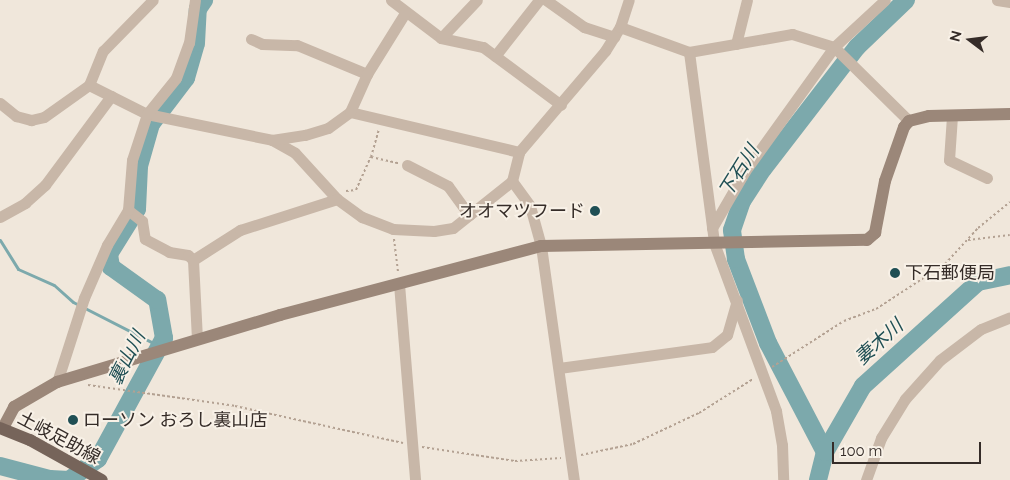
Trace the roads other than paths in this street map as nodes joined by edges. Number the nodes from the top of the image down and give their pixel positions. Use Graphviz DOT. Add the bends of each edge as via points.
graph roads {
  1 [pos="153,0"];
  2 [pos="194,0"];
  3 [pos="477,0"];
  4 [pos="539,0"];
  5 [pos="546,0"];
  6 [pos="629,0"];
  7 [pos="747,0"];
  8 [pos="885,0"];
  9 [pos="997,0"];
  10 [pos="396,2"];
  11 [pos="1010,2"];
  12 [pos="405,13"];
  13 [pos="617,32"];
  14 [pos="441,38"];
  15 [pos="251,39"];
  16 [pos="736,44"];
  17 [pos="834,47"];
  18 [pos="689,52"];
  19 [pos="495,56"];
  20 [pos="367,74"];
  21 [pos="89,85"];
  22 [pos="111,96"];
  23 [pos="0,103"];
  24 [pos="561,105"];
  25 [pos="350,112"];
  26 [pos="148,114"];
  27 [pos="1010,114"];
  28 [pos="952,116"];
  29 [pos="909,121"];
  30 [pos="272,140"];
  31 [pos="519,152"];
  32 [pos="407,166"];
  33 [pos="987,178"];
  34 [pos="512,182"];
  35 [pos="337,199"];
  36 [pos="128,210"];
  37 [pos="469,215"];
  38 [pos="0,217"];
  39 [pos="712,228"];
  40 [pos="714,243"];
  41 [pos="541,246"];
  42 [pos="193,260"];
  43 [pos="399,284"];
  44 [pos="736,300"];
  45 [pos="1010,317"];
  46 [pos="197,339"];
  47 [pos="559,368"];
  48 [pos="57,382"];
  49 [pos="2,428"];
  50 [pos="99,479"];
  51 [pos="415,480"];
  52 [pos="574,480"];
  53 [pos="783,480"];
  54 [pos="866,480"];
  1 -- 21 [label="street" via="103,51"];
  2 -- 26 [label="street" via="189,44 176,78"];
  3 -- 14 [label="street"];
  4 -- 19 [label="street"];
  5 -- 13 [label="street" via="584,28"];
  6 -- 13 [label="street"];
  7 -- 16 [label="street"];
  8 -- 17 [label="street"];
  9 -- 11 [label="street"];
  10 -- 12 [label="street"];
  12 -- 14 [label="street"];
  12 -- 20 [label="street"];
  13 -- 18 [label="street"];
  13 -- 24 [label="street"];
  14 -- 19 [label="street" via="484,47"];
  15 -- 20 [label="street" via="262,44 297,45"];
  16 -- 17 [label="street" via="792,34"];
  16 -- 18 [label="street"];
  17 -- 29 [label="street"];
  17 -- 39 [label="street" via="746,171"];
  18 -- 39 [label="street"];
  19 -- 24 [label="street"];
  20 -- 25 [label="street"];
  21 -- 22 [label="street"];
  21 -- 23 [label="street" via="44,117 31,120 16,116"];
  22 -- 26 [label="street"];
  22 -- 38 [label="street" via="45,185 25,203"];
  24 -- 31 [label="street"];
  25 -- 30 [label="street" via="328,128 305,136"];
  25 -- 31 [label="street"];
  26 -- 30 [label="street"];
  26 -- 36 [label="street" via="132,160"];
  27 -- 28 [label="street"];
  28 -- 29 [label="street"];
  28 -- 33 [label="street" via="949,160"];
  29 -- 40 [label="street" via="885,181 875,233 867,240"];
  30 -- 35 [label="street" via="295,153"];
  31 -- 34 [label="street"];
  32 -- 37 [label="street" via="448,186"];
  34 -- 37 [label="street"];
  34 -- 41 [label="street" via="530,206"];
  35 -- 37 [label="street" via="362,217 393,229 434,231 453,228"];
  35 -- 42 [label="street" via="240,230"];
  36 -- 42 [label="street" via="142,221 145,239 169,252 188,255"];
  36 -- 48 [label="street" via="106,245"];
  39 -- 40 [label="street"];
  40 -- 41 [label="street"];
  40 -- 44 [label="street"];
  41 -- 43 [label="street"];
  41 -- 47 [label="street"];
  42 -- 46 [label="street"];
  43 -- 46 [label="street"];
  43 -- 51 [label="street"];
  44 -- 47 [label="street" via="727,335 712,347"];
  44 -- 53 [label="street" via="763,373 782,445"];
  45 -- 54 [label="street" via="981,329 940,360 904,399 881,438"];
  46 -- 48 [label="street"];
  47 -- 52 [label="street"];
  48 -- 49 [label="street" via="14,407"];
  49 -- 50 [label="main road, 土岐足助線"];
}
